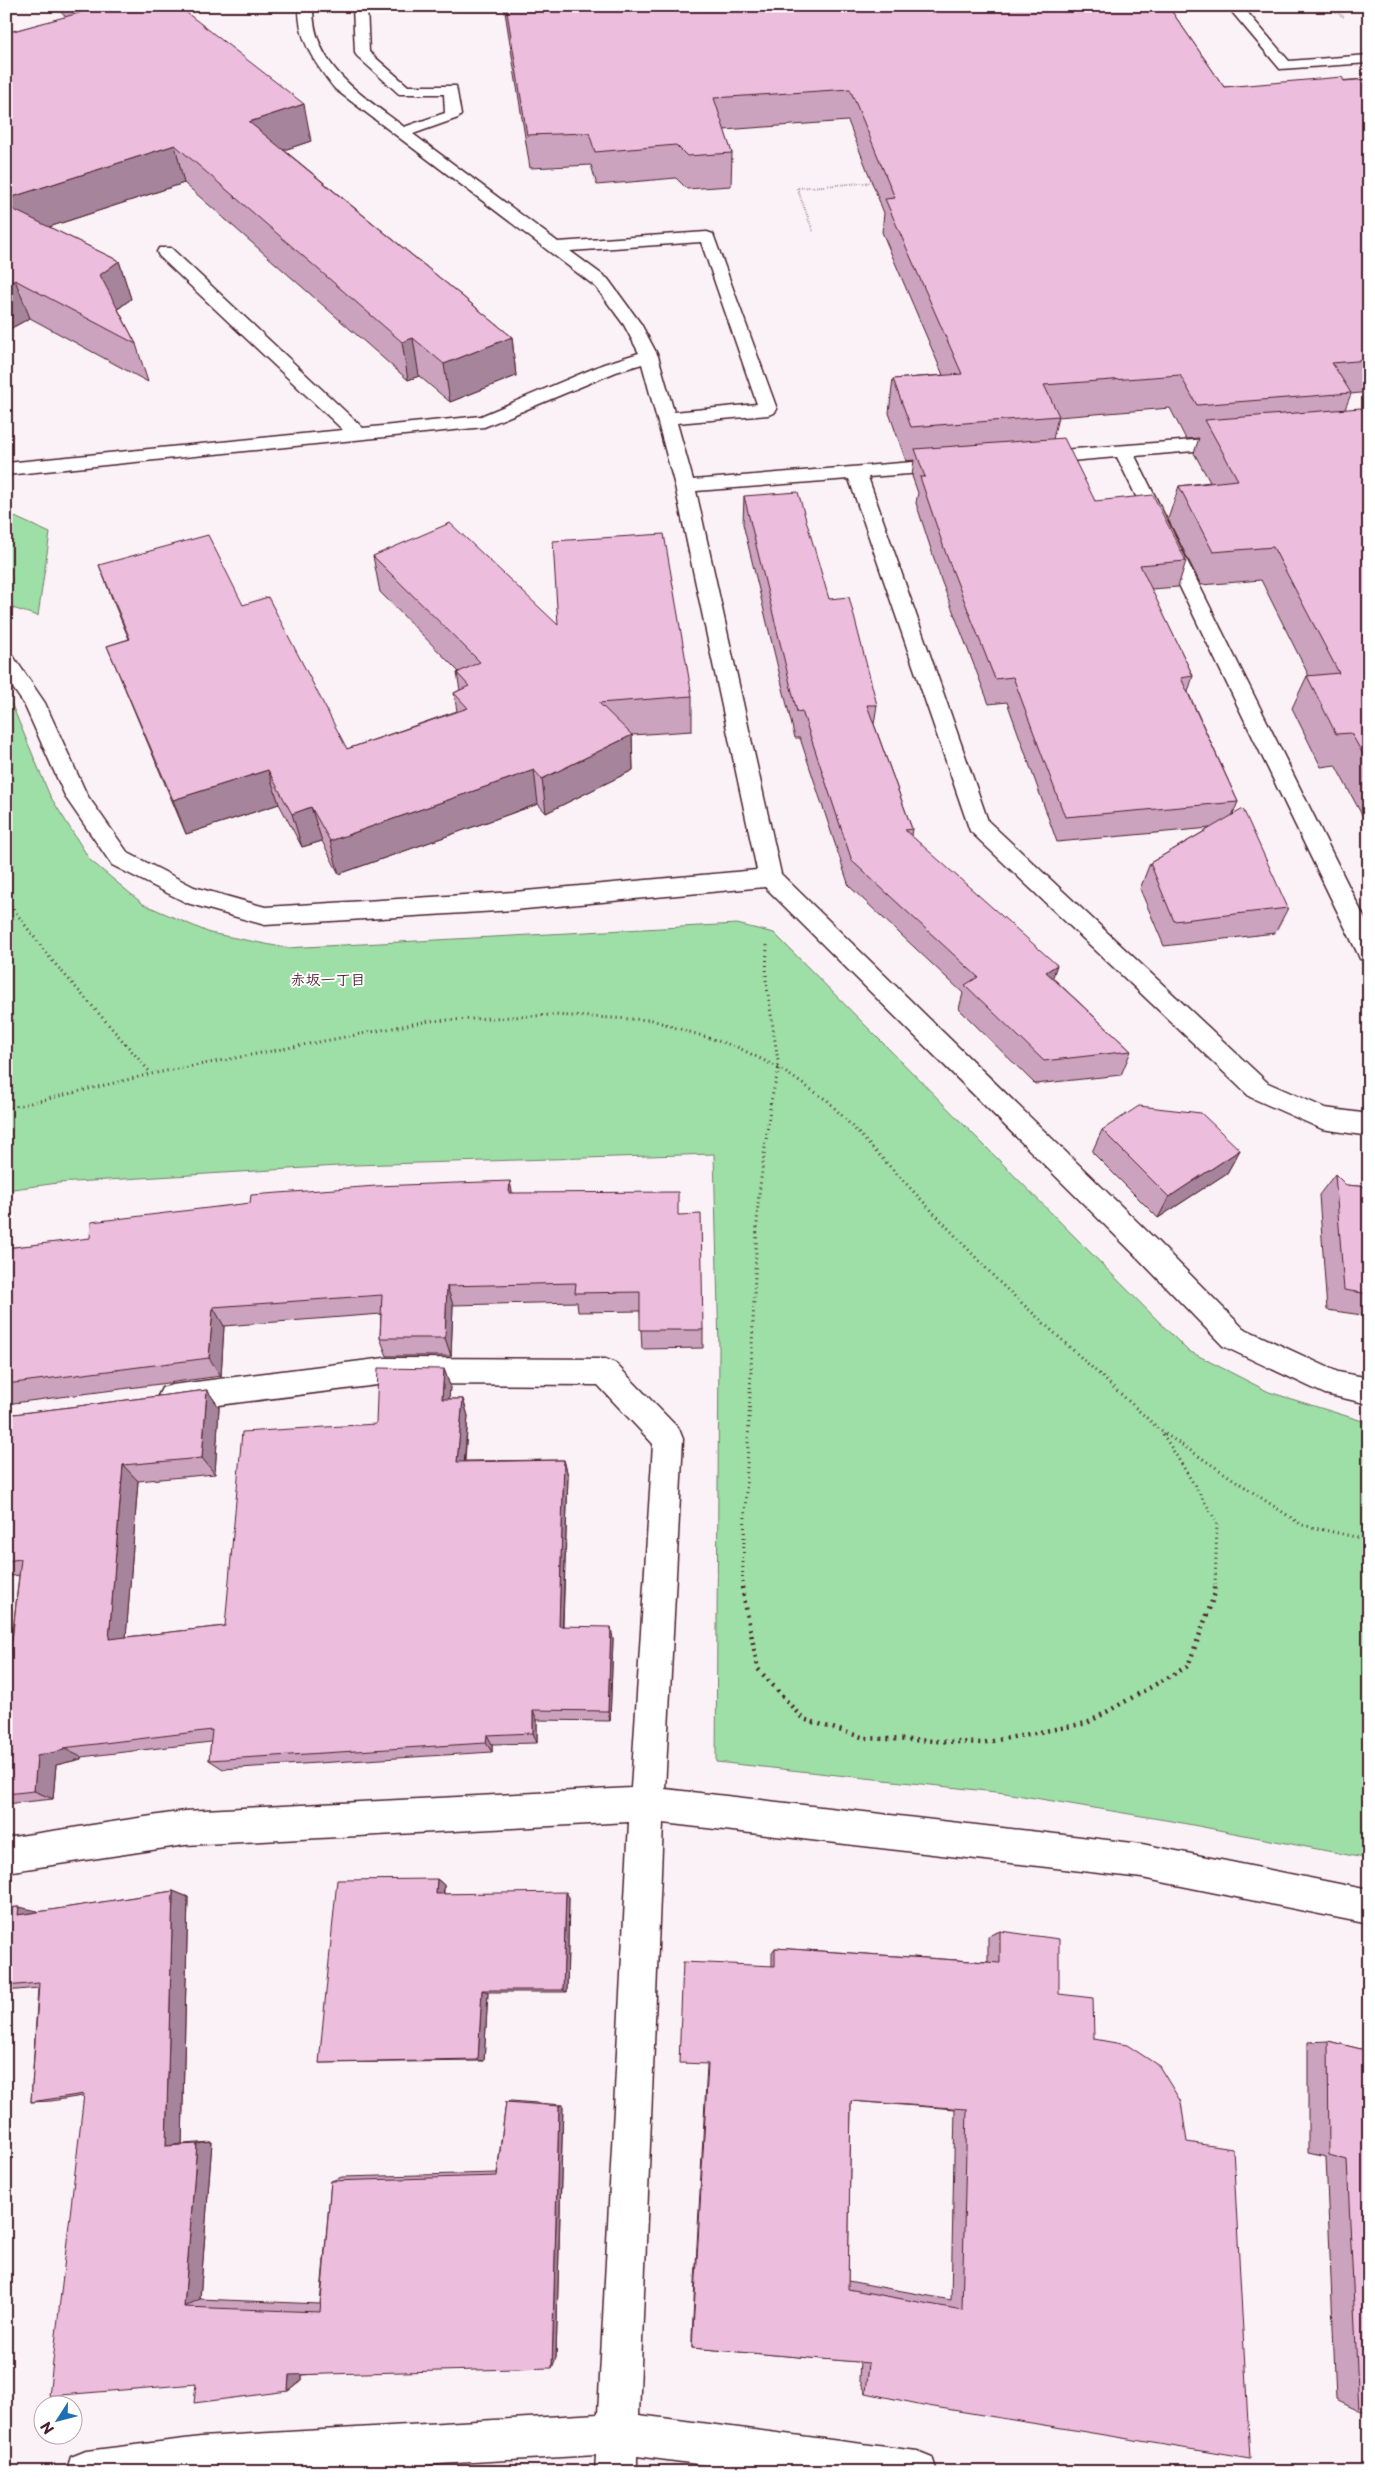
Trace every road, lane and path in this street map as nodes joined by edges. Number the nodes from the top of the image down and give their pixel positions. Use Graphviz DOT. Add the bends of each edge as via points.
graph roads {
  1 [pos="306,6"];
  2 [pos="360,6"];
  3 [pos="1234,6"];
  4 [pos="1369,59"];
  5 [pos="402,133"];
  6 [pos="875,182"];
  7 [pos="813,231"];
  8 [pos="555,247"];
  9 [pos="165,252"];
  10 [pos="649,356"];
  11 [pos="666,418"];
  12 [pos="359,434"];
  13 [pos="1251,442"];
  14 [pos="1123,452"];
  15 [pos="1015,460"];
  16 [pos="966,464"];
  17 [pos="6,469"];
  18 [pos="857,473"];
  19 [pos="685,486"];
  20 [pos="6,661"];
  21 [pos="770,878"];
  22 [pos="6,899"];
  23 [pos="1369,952"];
  24 [pos="779,1068"];
  25 [pos="151,1074"];
  26 [pos="6,1109"];
  27 [pos="1369,1125"];
  28 [pos="1369,1391"];
  29 [pos="142,1401"];
  30 [pos="1161,1431"];
  31 [pos="1369,1540"];
  32 [pos="647,1804"];
  33 [pos="6,1855"];
  34 [pos="1369,1907"];
  35 [pos="618,2433"];
  36 [pos="86,2472"];
  37 [pos="616,2472"];
  38 [pos="917,2472"];
  1 -- 5 [label="street" via="304,22 313,51 340,86"];
  2 -- 5 [label="street" via="362,53 404,91 451,89 453,114"];
  3 -- 4 [label="street" via="1285,66"];
  5 -- 8 [label="street"];
  6 -- 7 [label="path" via="797,188"];
  8 -- 10 [label="street" via="602,283 632,324"];
  8 -- 11 [label="street" via="707,237 768,409"];
  9 -- 12 [label="street"];
  10 -- 11 [label="street"];
  10 -- 12 [label="street" via="610,368 484,421"];
  11 -- 19 [label="street"];
  12 -- 17 [label="street"];
  13 -- 14 [label="street"];
  14 -- 15 [label="street"];
  14 -- 23 [label="street"];
  16 -- 18 [label="street"];
  18 -- 19 [label="street"];
  18 -- 27 [label="street" via="978,825 1259,1090 1322,1118"];
  19 -- 21 [label="street"];
  20 -- 21 [label="street" via="34,703 76,798 120,859 187,894 265,916 514,902"];
  21 -- 24 [label="path" via="766,980"];
  21 -- 28 [label="street" via="1139,1241 1233,1338 1335,1385"];
  22 -- 25 [label="path" via="74,988"];
  24 -- 25 [label="path" via="737,1047 652,1020 554,1016 429,1021"];
  24 -- 30 [label="path" via="828,1101 999,1282"];
  24 -- 30 [label="path" via="771,1101 758,1202 742,1582 758,1669 803,1719 865,1738 982,1742 1087,1723 1188,1666 1215,1593 1217,1522"];
  25 -- 26 [label="path"];
  29 -- 32 [label="street" via="385,1371 605,1372 668,1439"];
  30 -- 31 [label="path" via="1302,1526"];
  32 -- 33 [label="street" via="185,1828"];
  32 -- 34 [label="street" via="1142,1860"];
  32 -- 35 [label="street"];
  35 -- 36 [label="street" via="201,2457"];
  35 -- 37 [label="street"];
  35 -- 38 [label="street"];
}
